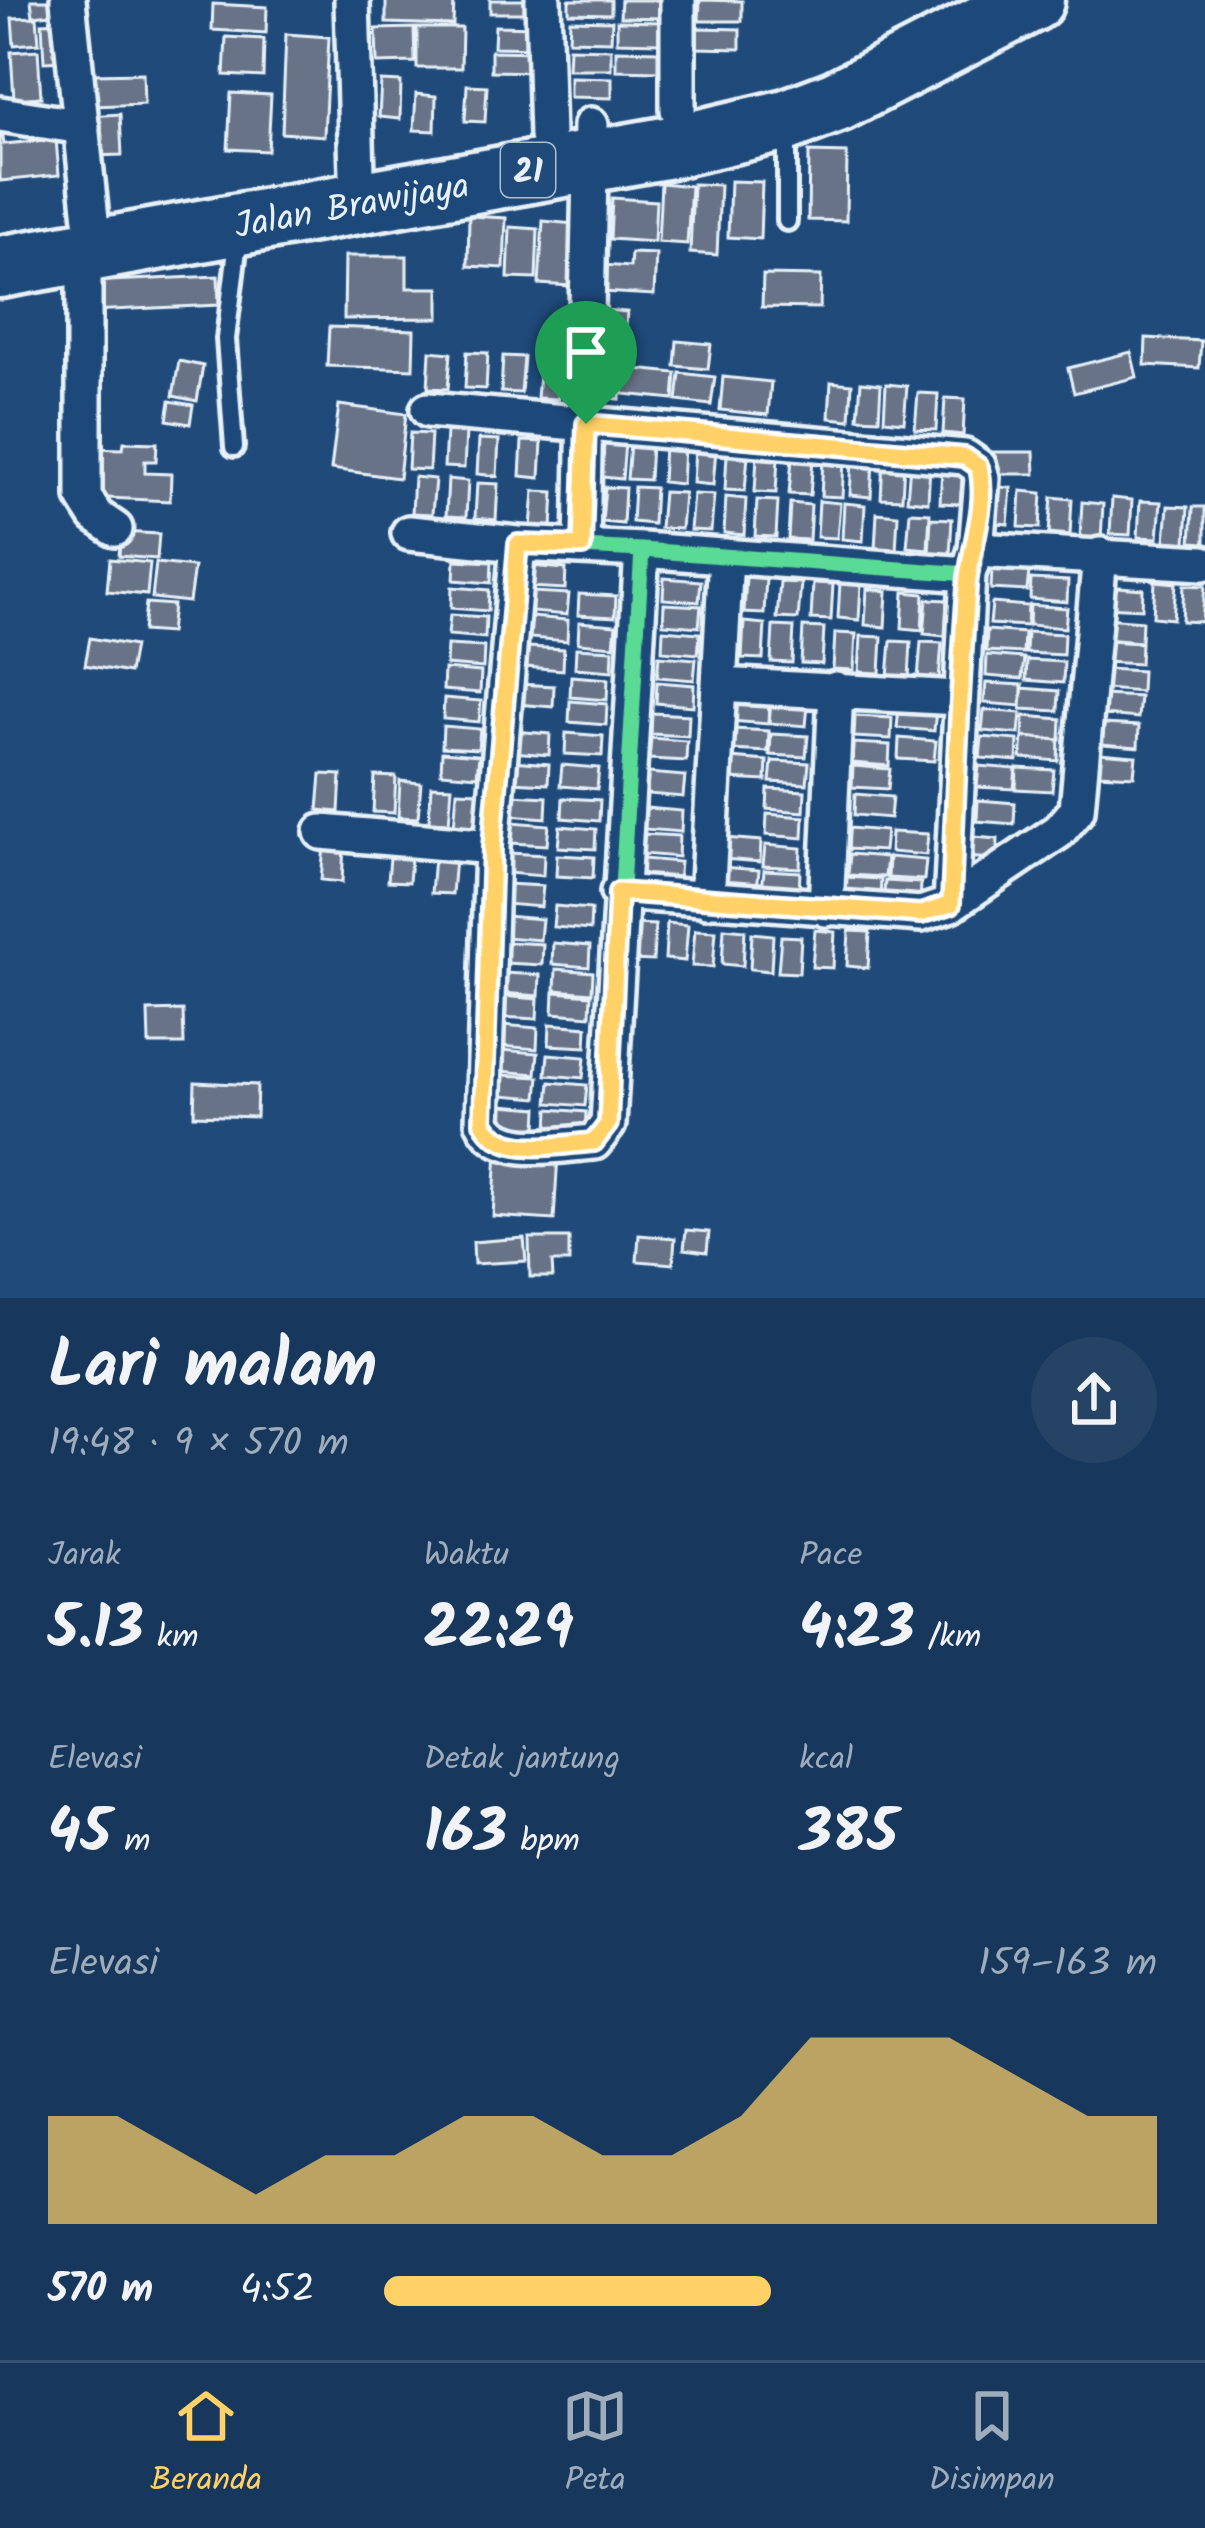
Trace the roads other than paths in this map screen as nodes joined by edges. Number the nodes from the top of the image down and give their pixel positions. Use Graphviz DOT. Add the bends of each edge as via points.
graph roads {
  1 [pos="68,0"];
  2 [pos="352,0"];
  3 [pos="544,0"];
  4 [pos="678,0"];
  5 [pos="965,0"];
  6 [pos="1033,0"];
  7 [pos="677,110"];
  8 [pos="0,114"];
  9 [pos="788,120"];
  10 [pos="82,127"];
  11 [pos="560,146"];
  12 [pos="357,173"];
  13 [pos="787,221"];
  14 [pos="240,225"];
  15 [pos="42,245"];
  16 [pos="428,410"];
  17 [pos="586,424"];
  18 [pos="234,447"];
  19 [pos="115,530"];
  20 [pos="409,533"];
  21 [pos="518,544"];
  22 [pos="582,546"];
  23 [pos="642,550"];
  24 [pos="1100,555"];
  25 [pos="726,556"];
  26 [pos="972,562"];
  27 [pos="1203,563"];
  28 [pos="719,685"];
  29 [pos="836,689"];
  30 [pos="959,698"];
  31 [pos="322,832"];
  32 [pos="492,847"];
  33 [pos="618,892"];
  34 [pos="707,900"];
  35 [pos="951,904"];
  36 [pos="826,910"];
  1 -- 10 [label="street"];
  2 -- 12 [label="street"];
  3 -- 11 [label="street"];
  4 -- 7 [label="street"];
  5 -- 7 [label="highway, Jalan Brawijaya / 21" via="809,76"];
  6 -- 9 [label="highway, Jalan Brawijaya / 21"];
  7 -- 11 [label="highway, Jalan Brawijaya / 21"];
  8 -- 10 [label="street"];
  9 -- 11 [label="highway, Jalan Brawijaya / 21"];
  9 -- 13 [label="lane"];
  10 -- 15 [label="street"];
  11 -- 12 [label="highway, Jalan Brawijaya / 21"];
  11 -- 14 [label="highway, Jalan Brawijaya / 21"];
  11 -- 17 [label="street"];
  12 -- 15 [label="highway, Jalan Brawijaya / 21"];
  14 -- 15 [label="highway, Jalan Brawijaya / 21"];
  14 -- 18 [label="lane" via="226,339"];
  15 -- 19 [label="street" via="84,497"];
  16 -- 17 [label="street"];
  17 -- 22 [label="street"];
  17 -- 26 [label="street" via="965,457 982,478"];
  20 -- 21 [label="street"];
  21 -- 22 [label="street"];
  21 -- 32 [label="street"];
  22 -- 23 [label="street"];
  23 -- 25 [label="street"];
  23 -- 33 [label="street"];
  24 -- 26 [label="street"];
  24 -- 27 [label="street"];
  24 -- 35 [label="street" via="1077,810 1059,831"];
  25 -- 26 [label="street"];
  25 -- 28 [label="street"];
  26 -- 30 [label="street"];
  28 -- 29 [label="street"];
  28 -- 34 [label="street"];
  29 -- 30 [label="street"];
  29 -- 36 [label="street"];
  30 -- 35 [label="street"];
  31 -- 32 [label="street"];
  32 -- 33 [label="street" via="483,1122 500,1142 603,1136"];
  33 -- 34 [label="street"];
  34 -- 36 [label="street"];
  35 -- 36 [label="street" via="921,914"];
}
